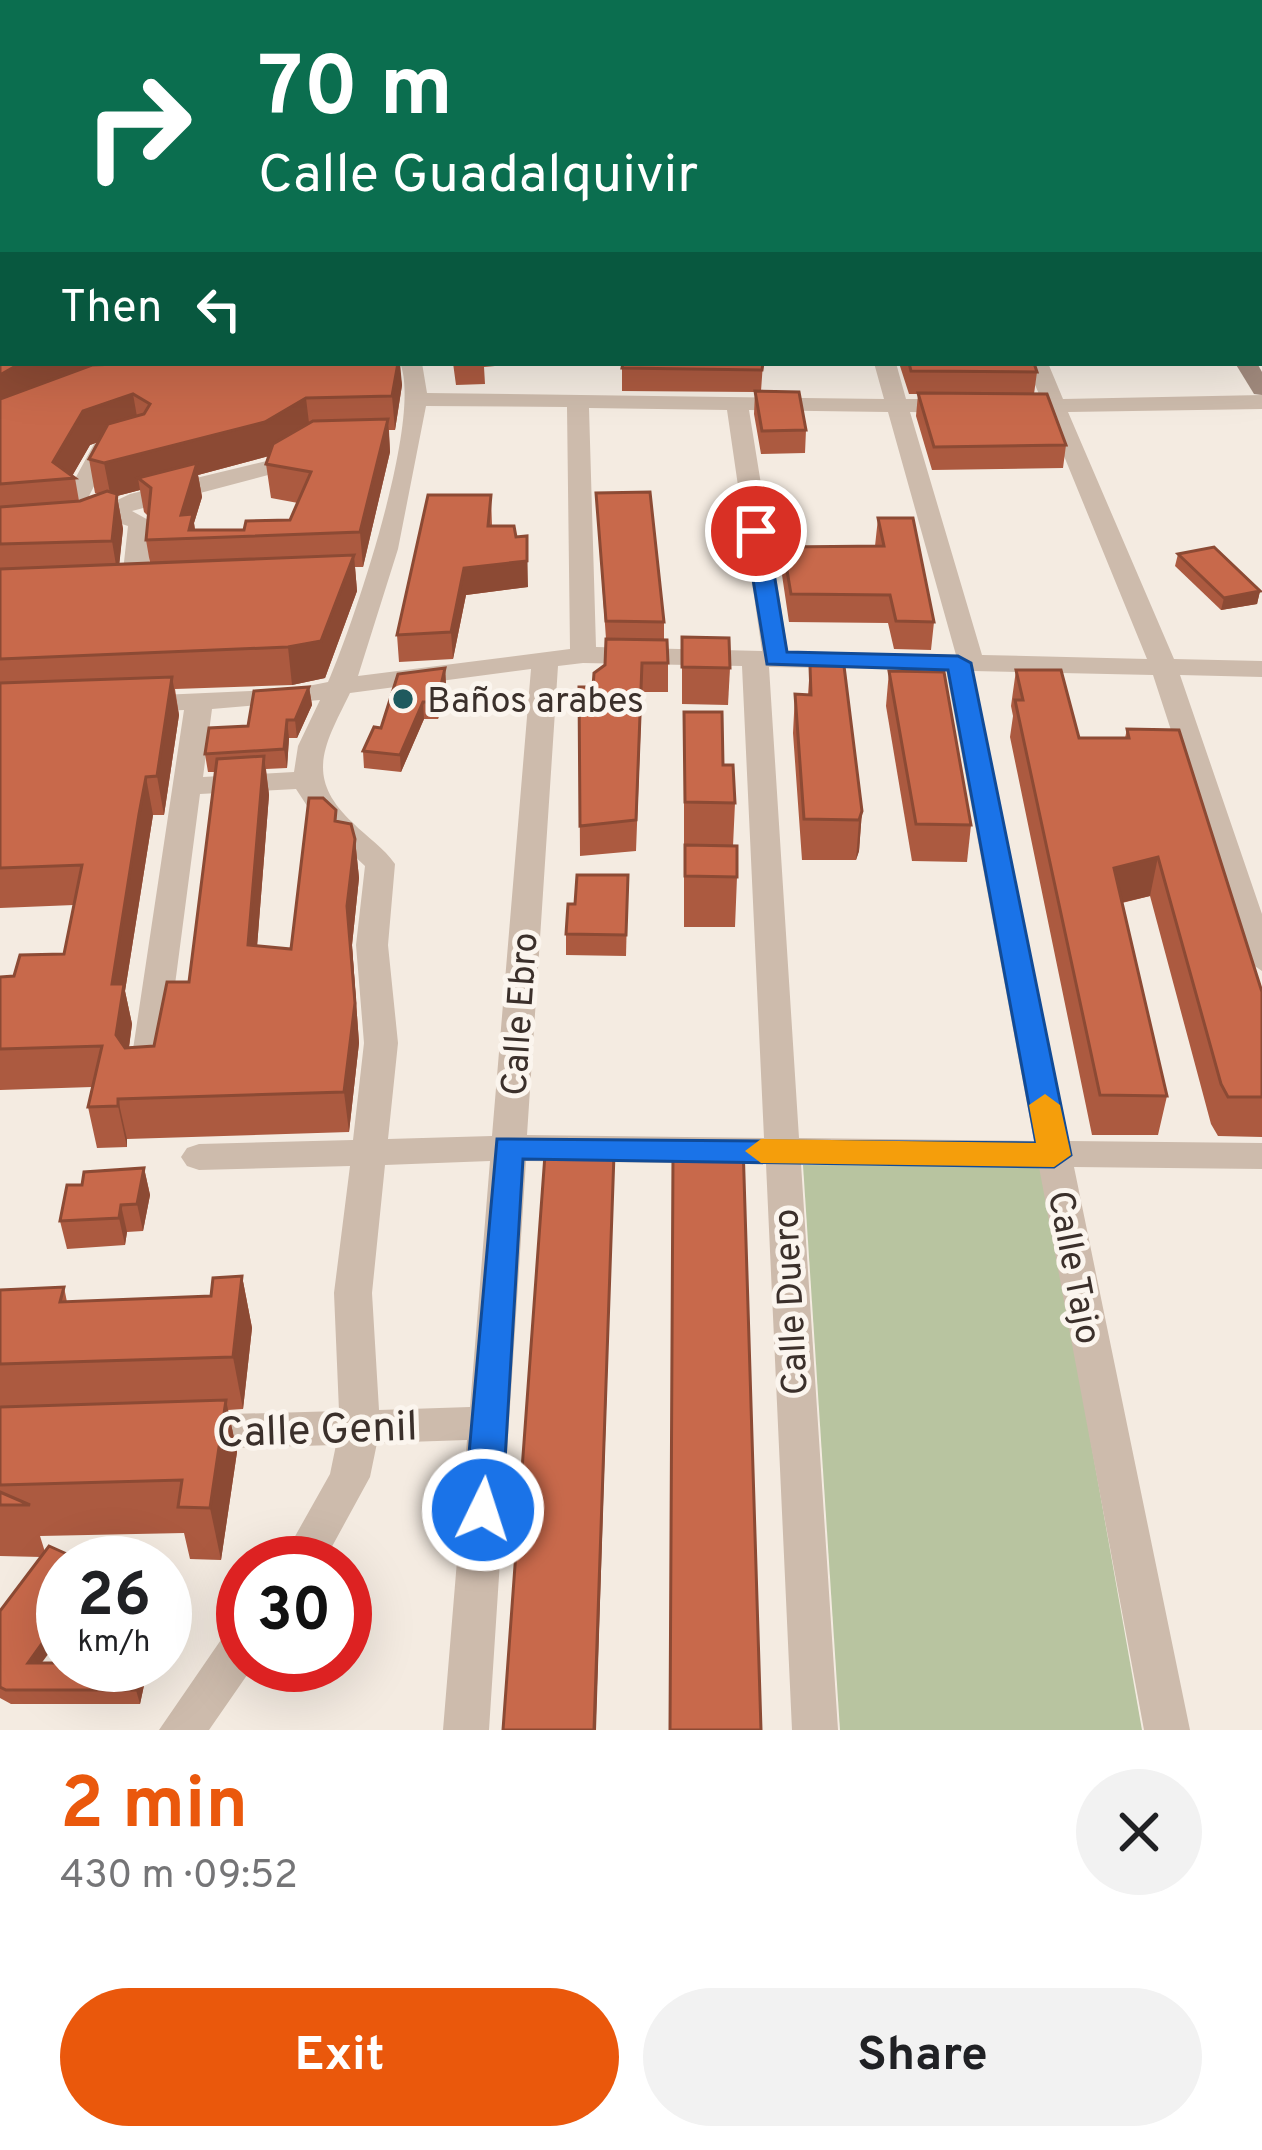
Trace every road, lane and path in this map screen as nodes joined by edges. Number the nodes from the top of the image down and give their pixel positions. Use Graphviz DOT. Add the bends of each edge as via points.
graph roads {
  1 [pos="886,366"];
  2 [pos="1038,366"];
  3 [pos="406,369"];
  4 [pos="416,399"];
  5 [pos="578,401"];
  6 [pos="1262,402"];
  7 [pos="737,403"];
  8 [pos="897,405"];
  9 [pos="1055,406"];
  10 [pos="140,439"];
  11 [pos="329,449"];
  12 [pos="113,512"];
  13 [pos="0,530"];
  14 [pos="134,589"];
  15 [pos="583,656"];
  16 [pos="545,658"];
  17 [pos="765,659"];
  18 [pos="965,663"];
  19 [pos="1164,667"];
  20 [pos="1262,669"];
  21 [pos="338,690"];
  22 [pos="199,701"];
  23 [pos="111,705"];
  24 [pos="308,780"];
  25 [pos="187,786"];
  26 [pos="1262,959"];
  27 [pos="146,1076"];
  28 [pos="373,1148"];
  29 [pos="508,1148"];
  30 [pos="780,1151"];
  31 [pos="1054,1155"];
  32 [pos="1262,1156"];
  33 [pos="200,1157"];
  34 [pos="490,1423"];
  35 [pos="360,1427"];
  36 [pos="158,1433"];
  37 [pos="316,1536"];
  38 [pos="216,1683"];
  39 [pos="182,1730"];
  40 [pos="466,1730"];
  41 [pos="815,1730"];
  42 [pos="1167,1730"];
  1 -- 8 [label="street, Calle Tajo"];
  2 -- 9 [label="street"];
  3 -- 4 [label="street"];
  4 -- 5 [label="street"];
  4 -- 21 [label="street" via="398,447 392,528 364,579 364,625"];
  5 -- 7 [label="street"];
  5 -- 15 [label="street"];
  6 -- 9 [label="street"];
  7 -- 8 [label="street"];
  7 -- 17 [label="street, Calle Duero"];
  8 -- 9 [label="street"];
  8 -- 18 [label="street, Calle Tajo"];
  9 -- 19 [label="street"];
  10 -- 12 [label="street" via="102,449 76,499"];
  11 -- 12 [label="street"];
  12 -- 13 [label="street" via="86,525"];
  12 -- 14 [label="street" via="140,522"];
  15 -- 16 [label="street"];
  15 -- 17 [label="street"];
  16 -- 21 [label="street"];
  16 -- 29 [label="street, Calle Ebro"];
  17 -- 18 [label="street"];
  17 -- 30 [label="street, Calle Duero"];
  18 -- 19 [label="street"];
  18 -- 31 [label="street, Calle Tajo"];
  19 -- 20 [label="street"];
  19 -- 26 [label="street"];
  21 -- 22 [label="street"];
  21 -- 24 [label="street" via="316,735"];
  22 -- 23 [label="street"];
  22 -- 25 [label="street"];
  24 -- 25 [label="street"];
  24 -- 28 [label="street" via="317,800 380,864 372,945 381,1042"];
  25 -- 27 [label="street"];
  28 -- 29 [label="street"];
  28 -- 33 [label="street"];
  28 -- 35 [label="street" via="352,1293"];
  29 -- 30 [label="street"];
  29 -- 34 [label="street, Calle Ebro"];
  30 -- 31 [label="street"];
  30 -- 41 [label="street, Calle Duero"];
  31 -- 32 [label="street"];
  31 -- 42 [label="street, Calle Tajo"];
  34 -- 35 [label="street, Calle Genil"];
  34 -- 40 [label="street, Calle Ebro"];
  35 -- 36 [label="street, Calle Genil"];
  35 -- 37 [label="street" via="350,1477"];
  38 -- 39 [label="street"];
}
